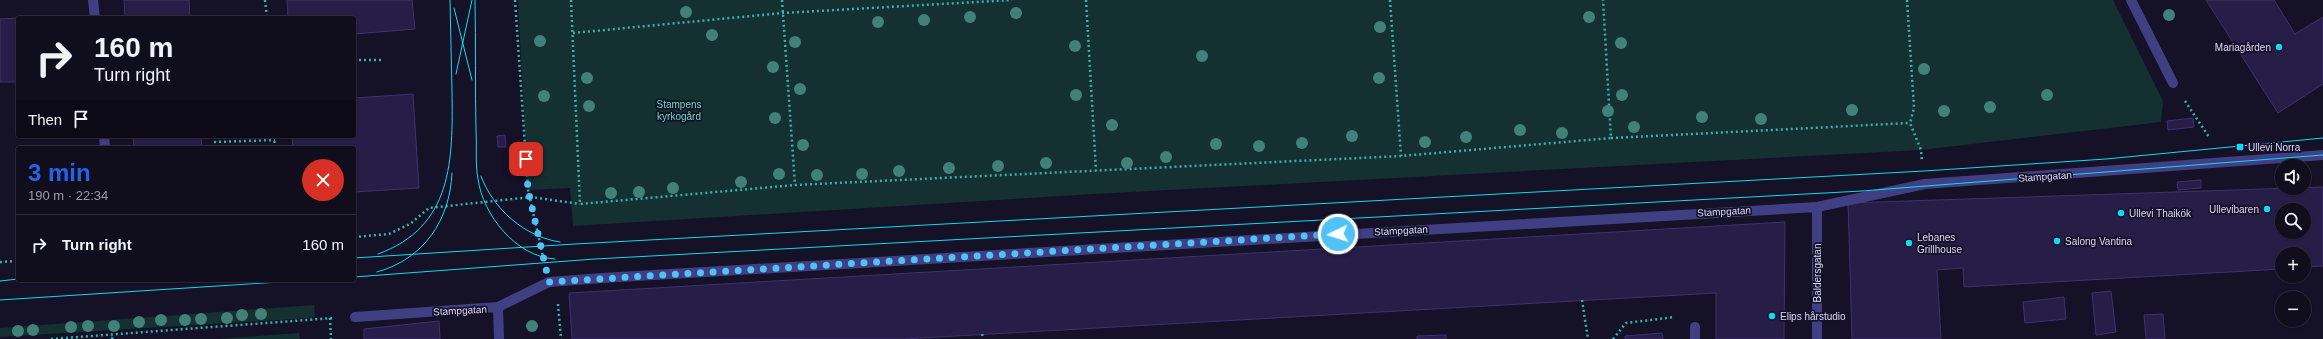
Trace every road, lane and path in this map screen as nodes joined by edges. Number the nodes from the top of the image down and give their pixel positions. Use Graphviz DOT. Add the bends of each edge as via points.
graph roads {
  1 [pos="93,0"];
  2 [pos="265,0"];
  3 [pos="515,0"];
  4 [pos="571,0"];
  5 [pos="782,0"];
  6 [pos="1012,0"];
  7 [pos="1086,0"];
  8 [pos="1390,0"];
  9 [pos="1603,0"];
  10 [pos="1907,0"];
  11 [pos="2131,0"];
  12 [pos="783,14"];
  13 [pos="95,16"];
  14 [pos="267,16"];
  15 [pos="573,33"];
  16 [pos="356,60"];
  17 [pos="383,60"];
  18 [pos="2173,83"];
  19 [pos="1910,123"];
  20 [pos="2209,137"];
  21 [pos="215,138"];
  22 [pos="1611,138"];
  23 [pos="275,140"];
  24 [pos="275,146"];
  25 [pos="1921,150"];
  26 [pos="2323,155"];
  27 [pos="1401,156"];
  28 [pos="1096,171"];
  29 [pos="795,185"];
  30 [pos="531,197"];
  31 [pos="580,204"];
  32 [pos="1817,207"];
  33 [pos="356,237"];
  34 [pos="16,261"];
  35 [pos="0,262"];
  36 [pos="549,282"];
  37 [pos="1582,300"];
  38 [pos="498,308"];
  39 [pos="355,316"];
  40 [pos="330,318"];
  41 [pos="1695,326"];
  42 [pos="113,334"];
  43 [pos="982,334"];
  44 [pos="51,339"];
  45 [pos="112,339"];
  46 [pos="331,339"];
  47 [pos="499,339"];
  48 [pos="561,339"];
  49 [pos="983,339"];
  50 [pos="1588,339"];
  51 [pos="1613,339"];
  52 [pos="1695,339"];
  53 [pos="1817,339"];
  1 -- 13 [label="street"];
  2 -- 14 [label="path"];
  3 -- 30 [label="path" via="528,190"];
  4 -- 15 [label="path"];
  5 -- 12 [label="path"];
  6 -- 12 [label="path"];
  7 -- 28 [label="path"];
  8 -- 27 [label="path"];
  9 -- 22 [label="path"];
  10 -- 19 [label="path" via="1914,108"];
  11 -- 18 [label="street"];
  12 -- 15 [label="path"];
  12 -- 29 [label="path"];
  15 -- 31 [label="path"];
  16 -- 17 [label="path"];
  18 -- 20 [label="path"];
  19 -- 22 [label="path"];
  19 -- 25 [label="path"];
  21 -- 23 [label="path" via="215,142"];
  22 -- 27 [label="path"];
  23 -- 24 [label="path"];
  26 -- 32 [label="street, Stampgatan" via="1925,184"];
  27 -- 28 [label="path"];
  28 -- 29 [label="path"];
  29 -- 31 [label="path"];
  30 -- 31 [label="path"];
  30 -- 33 [label="path" via="430,208 410,224 389,234"];
  30 -- 36 [label="path"];
  32 -- 36 [label="street, Stampgatan"];
  32 -- 53 [label="street, Baldersgatan"];
  34 -- 35 [label="path"];
  36 -- 38 [label="street, Stampgatan"];
  36 -- 48 [label="path" via="558,303"];
  37 -- 50 [label="path"];
  38 -- 39 [label="street, Stampgatan"];
  38 -- 47 [label="street"];
  39 -- 40 [label="path"];
  40 -- 42 [label="path"];
  40 -- 46 [label="path"];
  41 -- 51 [label="path" via="1680,317 1655,318 1626,323"];
  41 -- 52 [label="street"];
  42 -- 44 [label="path"];
  42 -- 45 [label="path"];
  43 -- 49 [label="path"];
}
